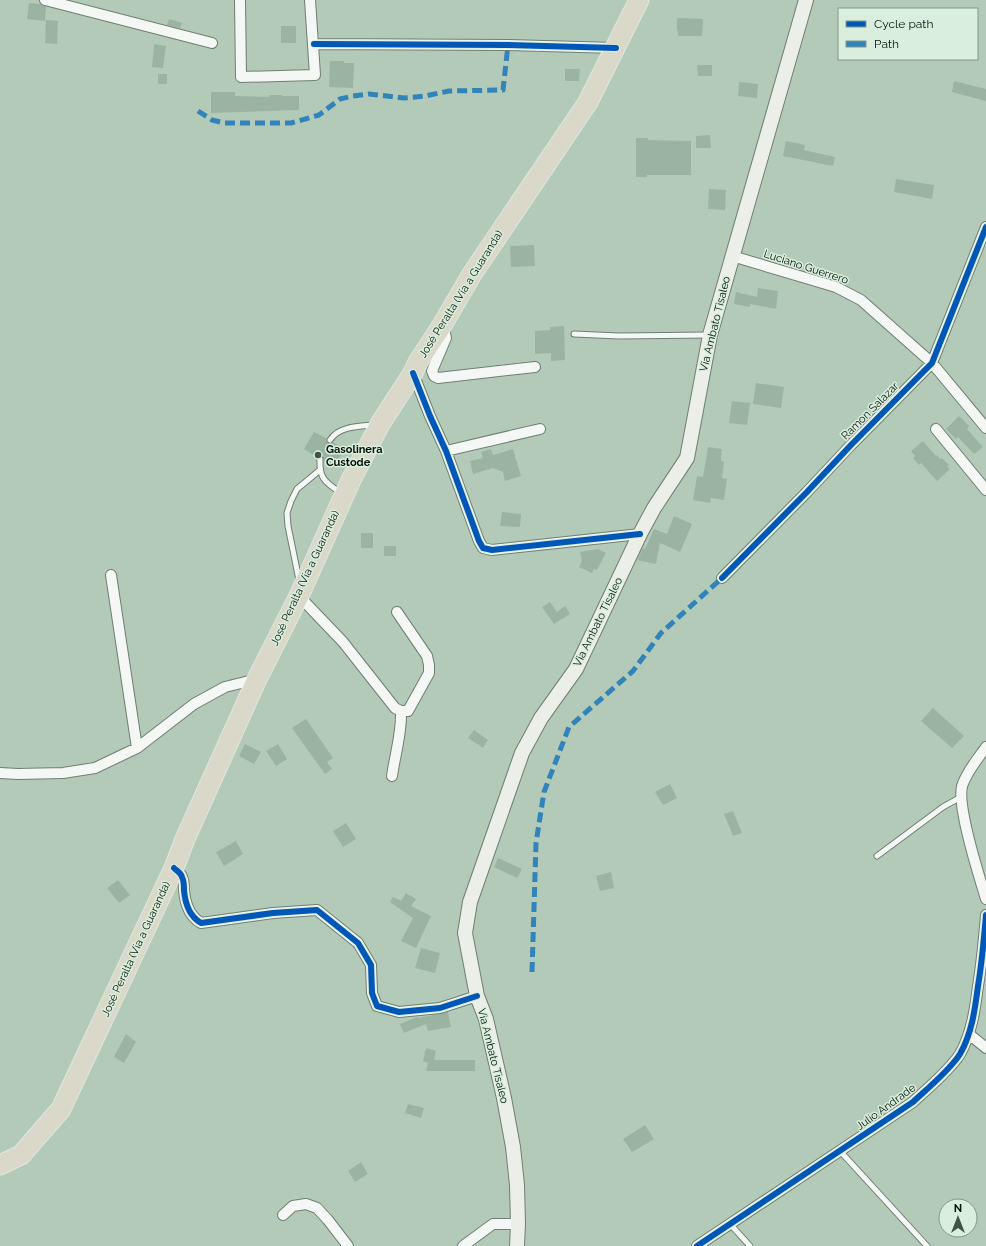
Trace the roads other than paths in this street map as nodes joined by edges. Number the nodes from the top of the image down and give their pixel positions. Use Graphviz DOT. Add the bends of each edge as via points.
graph roads {
  1 [pos="45,0"];
  2 [pos="240,0"];
  3 [pos="310,0"];
  4 [pos="639,0"];
  5 [pos="806,0"];
  6 [pos="212,42"];
  7 [pos="314,44"];
  8 [pos="616,48"];
  9 [pos="986,227"];
  10 [pos="732,256"];
  11 [pos="441,327"];
  12 [pos="574,334"];
  13 [pos="710,335"];
  14 [pos="932,363"];
  15 [pos="535,367"];
  16 [pos="413,373"];
  17 [pos="380,424"];
  18 [pos="986,428"];
  19 [pos="540,429"];
  20 [pos="936,429"];
  21 [pos="330,440"];
  22 [pos="446,451"];
  23 [pos="320,459"];
  24 [pos="320,470"];
  25 [pos="986,490"];
  26 [pos="344,495"];
  27 [pos="640,534"];
  28 [pos="111,575"];
  29 [pos="722,578"];
  30 [pos="301,593"];
  31 [pos="397,612"];
  32 [pos="258,679"];
  33 [pos="401,712"];
  34 [pos="986,747"];
  35 [pos="137,748"];
  36 [pos="0,773"];
  37 [pos="392,776"];
  38 [pos="962,797"];
  39 [pos="877,856"];
  40 [pos="174,868"];
  41 [pos="986,899"];
  42 [pos="986,915"];
  43 [pos="477,996"];
  44 [pos="969,1034"];
  45 [pos="986,1048"];
  46 [pos="840,1152"];
  47 [pos="0,1165"];
  48 [pos="283,1214"];
  49 [pos="518,1224"];
  50 [pos="730,1224"];
  51 [pos="348,1246"];
  52 [pos="463,1246"];
  53 [pos="517,1246"];
  54 [pos="697,1246"];
  55 [pos="750,1246"];
  56 [pos="927,1246"];
  1 -- 6 [label="street"];
  2 -- 7 [label="street" via="240,77 315,75"];
  3 -- 7 [label="street"];
  4 -- 8 [label="highway, José Peralta (Vía a Guaranda)"];
  5 -- 10 [label="main road, Via Ambato Tisaleo"];
  7 -- 8 [label="street"];
  8 -- 11 [label="highway, José Peralta (Vía a Guaranda)" via="588,102 472,274"];
  9 -- 14 [label="street, Ramon Salazar"];
  10 -- 13 [label="main road, Via Ambato Tisaleo"];
  10 -- 14 [label="street, Luciano Guerrero" via="836,287 861,300"];
  11 -- 15 [label="street" via="446,338 432,371 438,378"];
  11 -- 16 [label="highway, José Peralta (Vía a Guaranda)"];
  12 -- 13 [label="lane"];
  13 -- 27 [label="main road, Via Ambato Tisaleo" via="687,458"];
  14 -- 18 [label="street, Luciano Guerrero"];
  14 -- 29 [label="street, Ramon Salazar"];
  16 -- 17 [label="highway, José Peralta (Vía a Guaranda)"];
  16 -- 22 [label="street"];
  17 -- 21 [label="lane" via="344,430 333,435"];
  17 -- 26 [label="highway, José Peralta (Vía a Guaranda)"];
  19 -- 22 [label="street"];
  20 -- 25 [label="street"];
  22 -- 27 [label="street" via="483,548 492,550"];
  23 -- 24 [label="lane"];
  24 -- 26 [label="lane" via="325,481"];
  24 -- 30 [label="lane" via="297,489 287,513"];
  26 -- 30 [label="highway, José Peralta (Vía a Guaranda)"];
  27 -- 43 [label="main road, Via Ambato Tisaleo" via="576,669 541,718 522,753 470,902 465,933"];
  28 -- 35 [label="street"];
  30 -- 32 [label="highway, José Peralta (Vía a Guaranda)"];
  30 -- 33 [label="street" via="394,708"];
  31 -- 33 [label="street" via="427,656 429,664 429,673 408,711"];
  32 -- 35 [label="street" via="225,687 194,704"];
  32 -- 40 [label="highway, José Peralta (Vía a Guaranda)"];
  33 -- 37 [label="street" via="402,726"];
  34 -- 38 [label="street" via="968,772 962,787"];
  35 -- 36 [label="street" via="95,768 63,772"];
  38 -- 39 [label="lane" via="943,807"];
  38 -- 41 [label="street" via="967,836"];
  40 -- 43 [label="street" via="182,875 189,912 200,923 317,910 358,942 371,965 372,993 377,1006 399,1012 440,1008"];
  40 -- 47 [label="highway, José Peralta (Vía a Guaranda)" via="61,1109 20,1155"];
  42 -- 44 [label="street, Julio Andrade" via="975,1012"];
  43 -- 49 [label="main road, Via Ambato Tisaleo" via="486,1019 513,1147"];
  44 -- 45 [label="street"];
  44 -- 46 [label="street, Julio Andrade" via="960,1054 913,1102"];
  46 -- 50 [label="street, Julio Andrade"];
  46 -- 56 [label="lane"];
  48 -- 51 [label="street" via="293,1206 306,1204 317,1208"];
  49 -- 52 [label="street" via="493,1224"];
  49 -- 53 [label="main road, Via Ambato Tisaleo"];
  50 -- 54 [label="street, Julio Andrade"];
  50 -- 55 [label="lane"];
}
